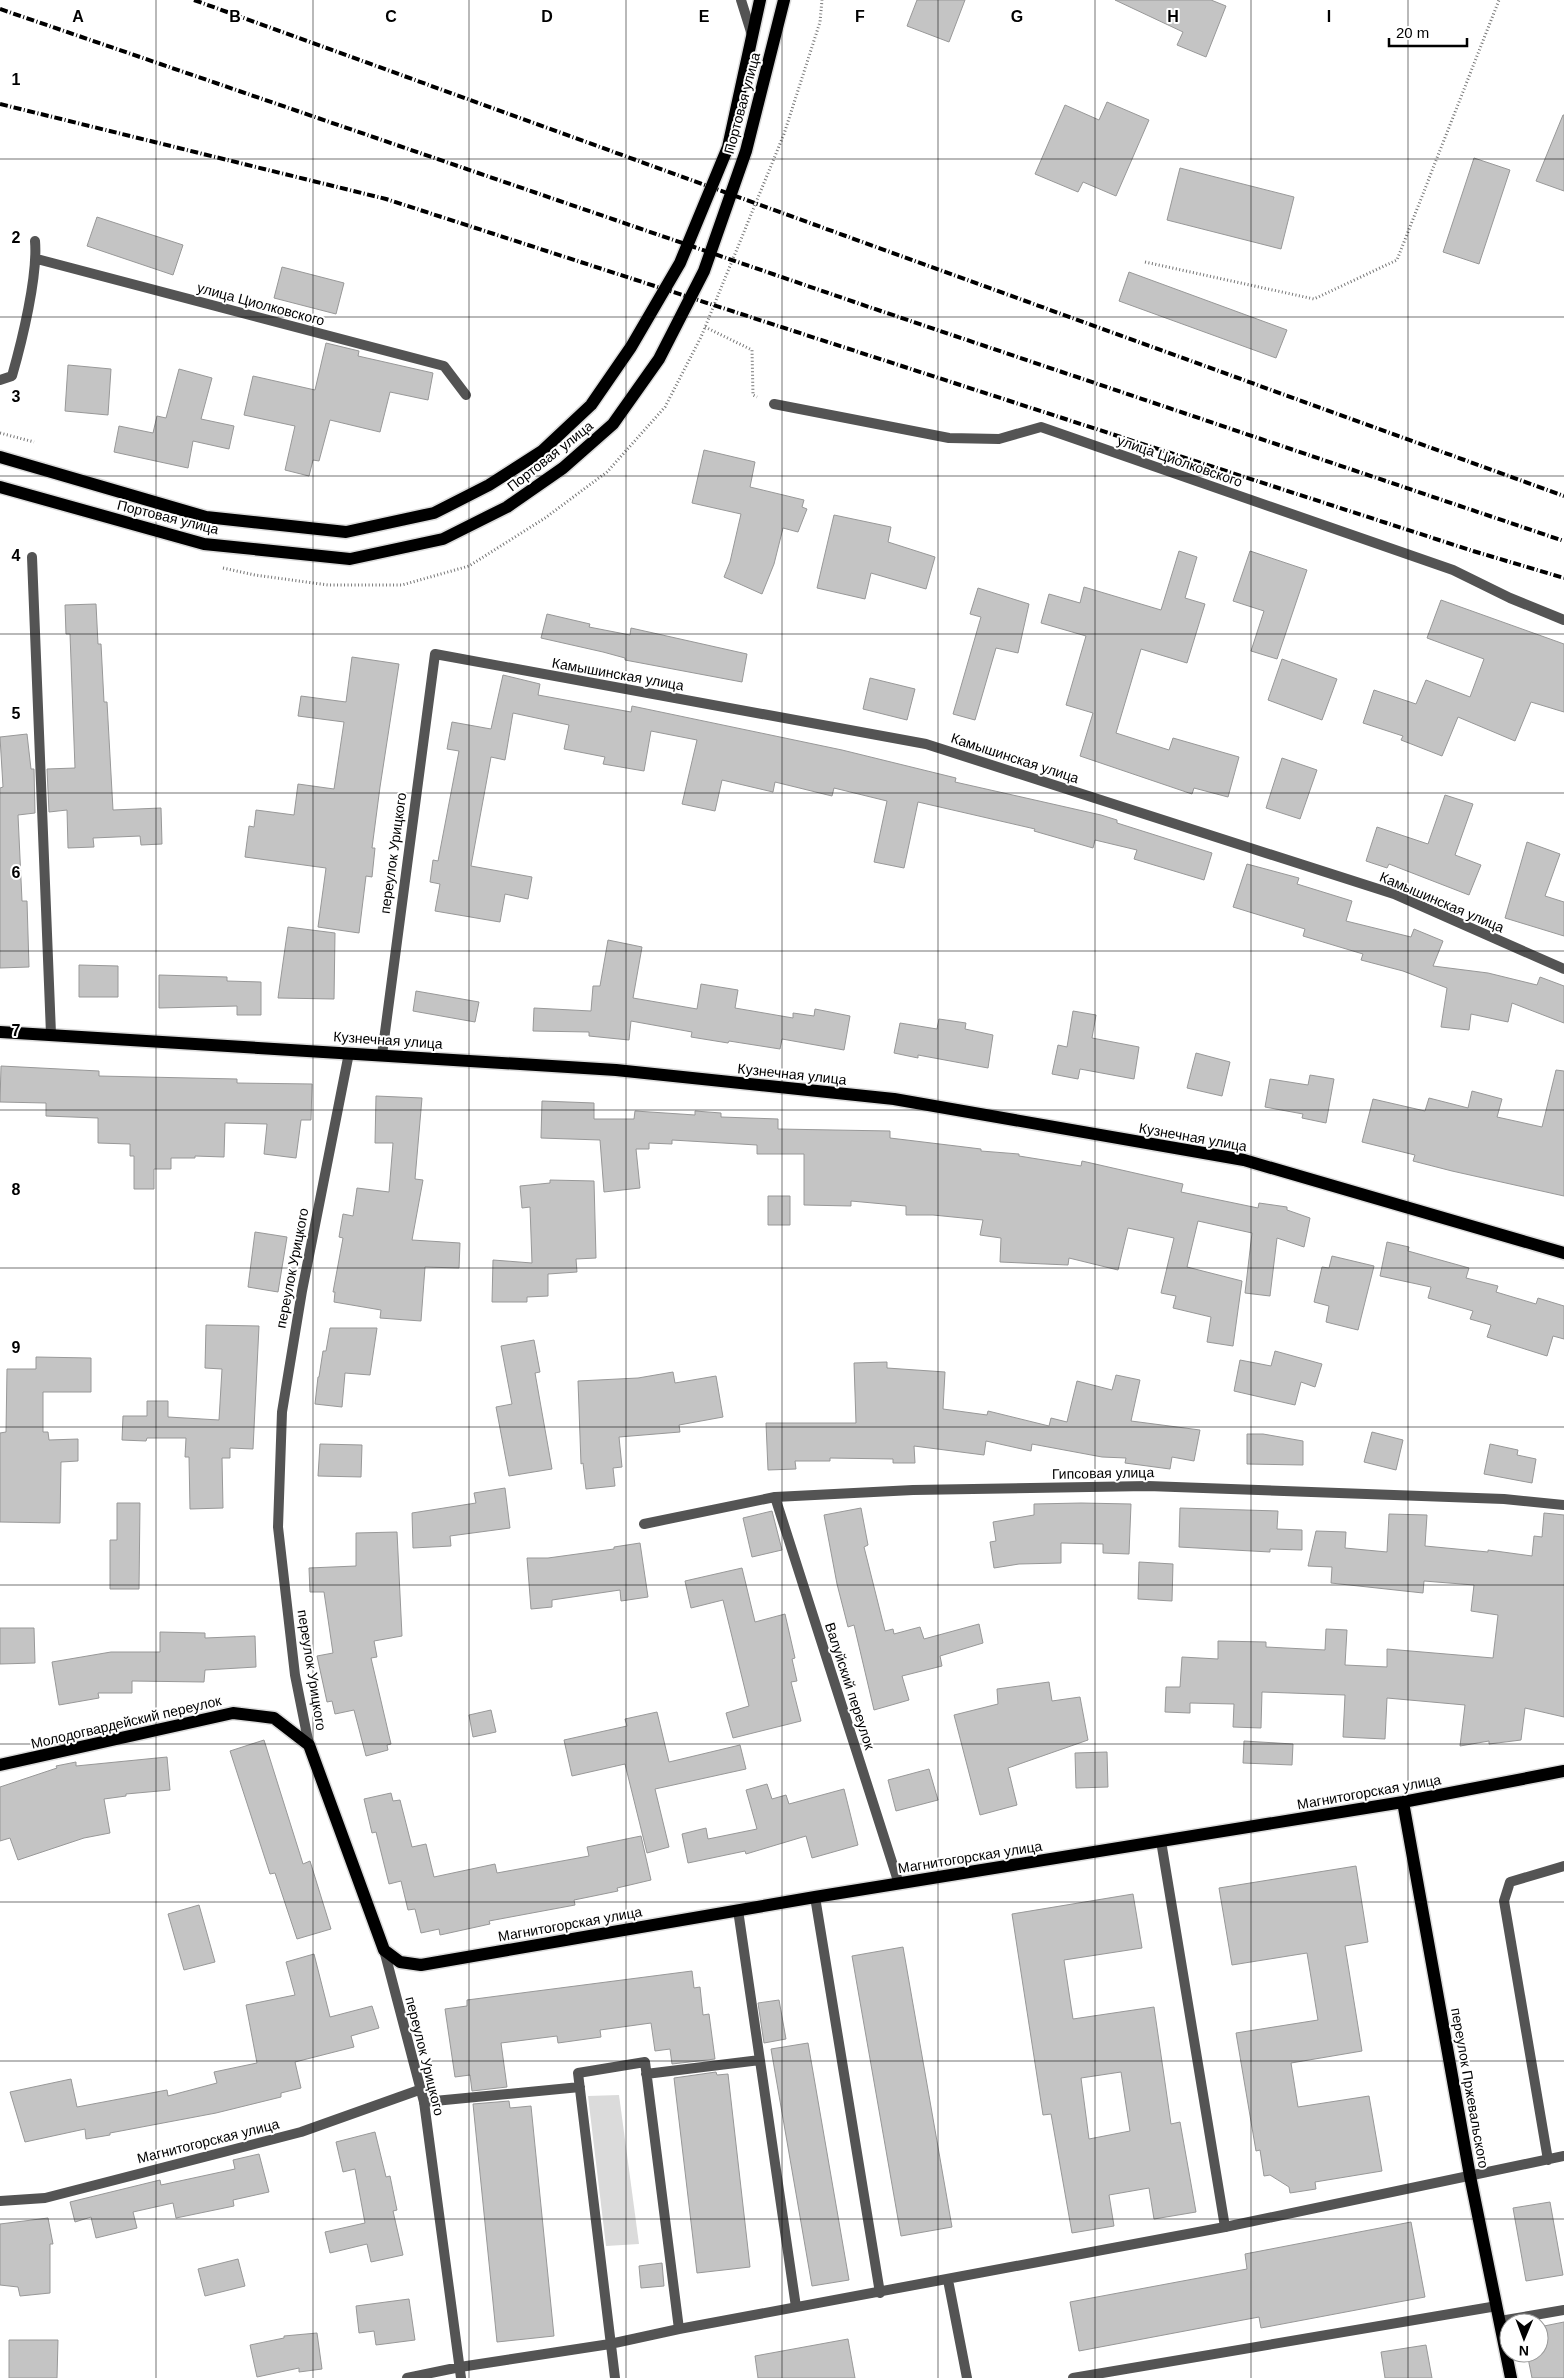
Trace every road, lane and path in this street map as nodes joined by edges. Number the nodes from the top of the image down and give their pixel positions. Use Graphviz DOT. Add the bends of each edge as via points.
graph roads {
  1 [pos="741,0"];
  2 [pos="760,0"];
  3 [pos="784,0"];
  4 [pos="822,0"];
  5 [pos="1499,0"];
  6 [pos="752,36"];
  7 [pos="34,241"];
  8 [pos="37,259"];
  9 [pos="1145,262"];
  10 [pos="705,327"];
  11 [pos="0,380"];
  12 [pos="466,394"];
  13 [pos="774,404"];
  14 [pos="0,433"];
  15 [pos="34,442"];
  16 [pos="0,457"];
  17 [pos="0,487"];
  18 [pos="32,557"];
  19 [pos="216,566"];
  20 [pos="1564,620"];
  21 [pos="435,654"];
  22 [pos="1564,969"];
  23 [pos="0,1032"];
  24 [pos="52,1034"];
  25 [pos="349,1053"];
  26 [pos="382,1055"];
  27 [pos="1564,1253"];
  28 [pos="775,1496"];
  29 [pos="1564,1505"];
  30 [pos="644,1524"];
  31 [pos="309,1746"];
  32 [pos="0,1765"];
  33 [pos="1564,1771"];
  34 [pos="1403,1802"];
  35 [pos="1162,1841"];
  36 [pos="1564,1866"];
  37 [pos="899,1884"];
  38 [pos="815,1897"];
  39 [pos="738,1910"];
  40 [pos="384,1950"];
  41 [pos="760,2060"];
  42 [pos="646,2074"];
  43 [pos="580,2087"];
  44 [pos="419,2090"];
  45 [pos="424,2102"];
  46 [pos="1564,2156"];
  47 [pos="1548,2160"];
  48 [pos="1470,2176"];
  49 [pos="0,2201"];
  50 [pos="1226,2228"];
  51 [pos="948,2280"];
  52 [pos="880,2293"];
  53 [pos="1497,2306"];
  54 [pos="796,2307"];
  55 [pos="1564,2310"];
  56 [pos="1547,2313"];
  57 [pos="1499,2316"];
  58 [pos="679,2329"];
  59 [pos="610,2344"];
  60 [pos="1508,2363"];
  61 [pos="460,2373"];
  62 [pos="407,2378"];
  63 [pos="615,2378"];
  64 [pos="967,2378"];
  65 [pos="1073,2378"];
  66 [pos="1511,2378"];
  1 -- 6 [label="street"];
  2 -- 6 [label="main road, Портовая улица"];
  3 -- 17 [label="main road, Портовая улица" via="746,151 727,207 704,271 659,359 613,424 562,468 507,507 444,539 350,559 204,544"];
  4 -- 10 [label="path" via="820,22 784,134"];
  5 -- 9 [label="path" via="1396,260 1314,299"];
  6 -- 16 [label="main road, Портовая улица" via="728,147 680,263 631,348 591,405 542,451 489,485 434,513 346,532 206,517"];
  7 -- 8 [label="street"];
  8 -- 11 [label="street" via="15,367 12,376"];
  8 -- 12 [label="street, улица Циолковского" via="444,366"];
  10 -- 13 [label="path" via="752,350 753,395"];
  10 -- 19 [label="path" via="665,407 607,472 545,518 469,566 402,585 328,585"];
  13 -- 20 [label="street, улица Циолковского" via="949,438 999,439 1041,427 1453,570"];
  14 -- 15 [label="path"];
  18 -- 24 [label="street"];
  21 -- 22 [label="street, Камышинская улица" via="926,744 1394,894"];
  21 -- 26 [label="street, переулок Урицкого"];
  23 -- 24 [label="main road, Кузнечная улица"];
  24 -- 25 [label="main road, Кузнечная улица"];
  25 -- 26 [label="main road, Кузнечная улица"];
  25 -- 31 [label="street, переулок Урицкого" via="302,1291 282,1412 278,1527 295,1675"];
  26 -- 27 [label="main road, Кузнечная улица" via="616,1070 904,1101 1244,1160"];
  28 -- 29 [label="street, Гипсовая улица" via="1148,1486 1504,1499"];
  28 -- 30 [label="street, Гипсовая улица"];
  28 -- 37 [label="street, Валуйский переулок"];
  31 -- 32 [label="main road, Молодогвардейский переулок" via="274,1718 233,1713"];
  31 -- 40 [label="main road, переулок Урицкого"];
  33 -- 34 [label="main road, Магнитогорская улица"];
  34 -- 35 [label="main road, Магнитогорская улица"];
  34 -- 48 [label="main road, переулок Пржевальского"];
  35 -- 37 [label="main road, Магнитогорская улица"];
  35 -- 50 [label="street"];
  36 -- 47 [label="street" via="1510,1882 1504,1901"];
  37 -- 38 [label="main road, Магнитогорская улица"];
  38 -- 39 [label="main road, Магнитогорская улица"];
  38 -- 52 [label="street"];
  39 -- 40 [label="main road, Магнитогорская улица" via="421,1965 400,1962"];
  39 -- 41 [label="street"];
  40 -- 44 [label="street, переулок Урицкого"];
  41 -- 42 [label="street"];
  41 -- 54 [label="street"];
  42 -- 43 [label="street" via="644,2062 578,2073"];
  42 -- 58 [label="street"];
  43 -- 45 [label="street"];
  43 -- 59 [label="street"];
  44 -- 45 [label="street, переулок Урицкого"];
  44 -- 49 [label="street, Магнитогорская улица" via="291,2135 45,2198"];
  45 -- 61 [label="street, переулок Урицкого"];
  46 -- 47 [label="street"];
  47 -- 48 [label="street"];
  48 -- 50 [label="street"];
  48 -- 53 [label="main road, переулок Пржевальского"];
  50 -- 51 [label="street"];
  51 -- 52 [label="street"];
  51 -- 64 [label="street"];
  52 -- 54 [label="street"];
  53 -- 57 [label="main road, переулок Пржевальского"];
  53 -- 65 [label="street"];
  54 -- 58 [label="street"];
  55 -- 56 [label="street"];
  58 -- 59 [label="street"];
  59 -- 61 [label="street"];
  59 -- 63 [label="street"];
  60 -- 66 [label="main road, переулок Пржевальского"];
  61 -- 62 [label="street"];
}
